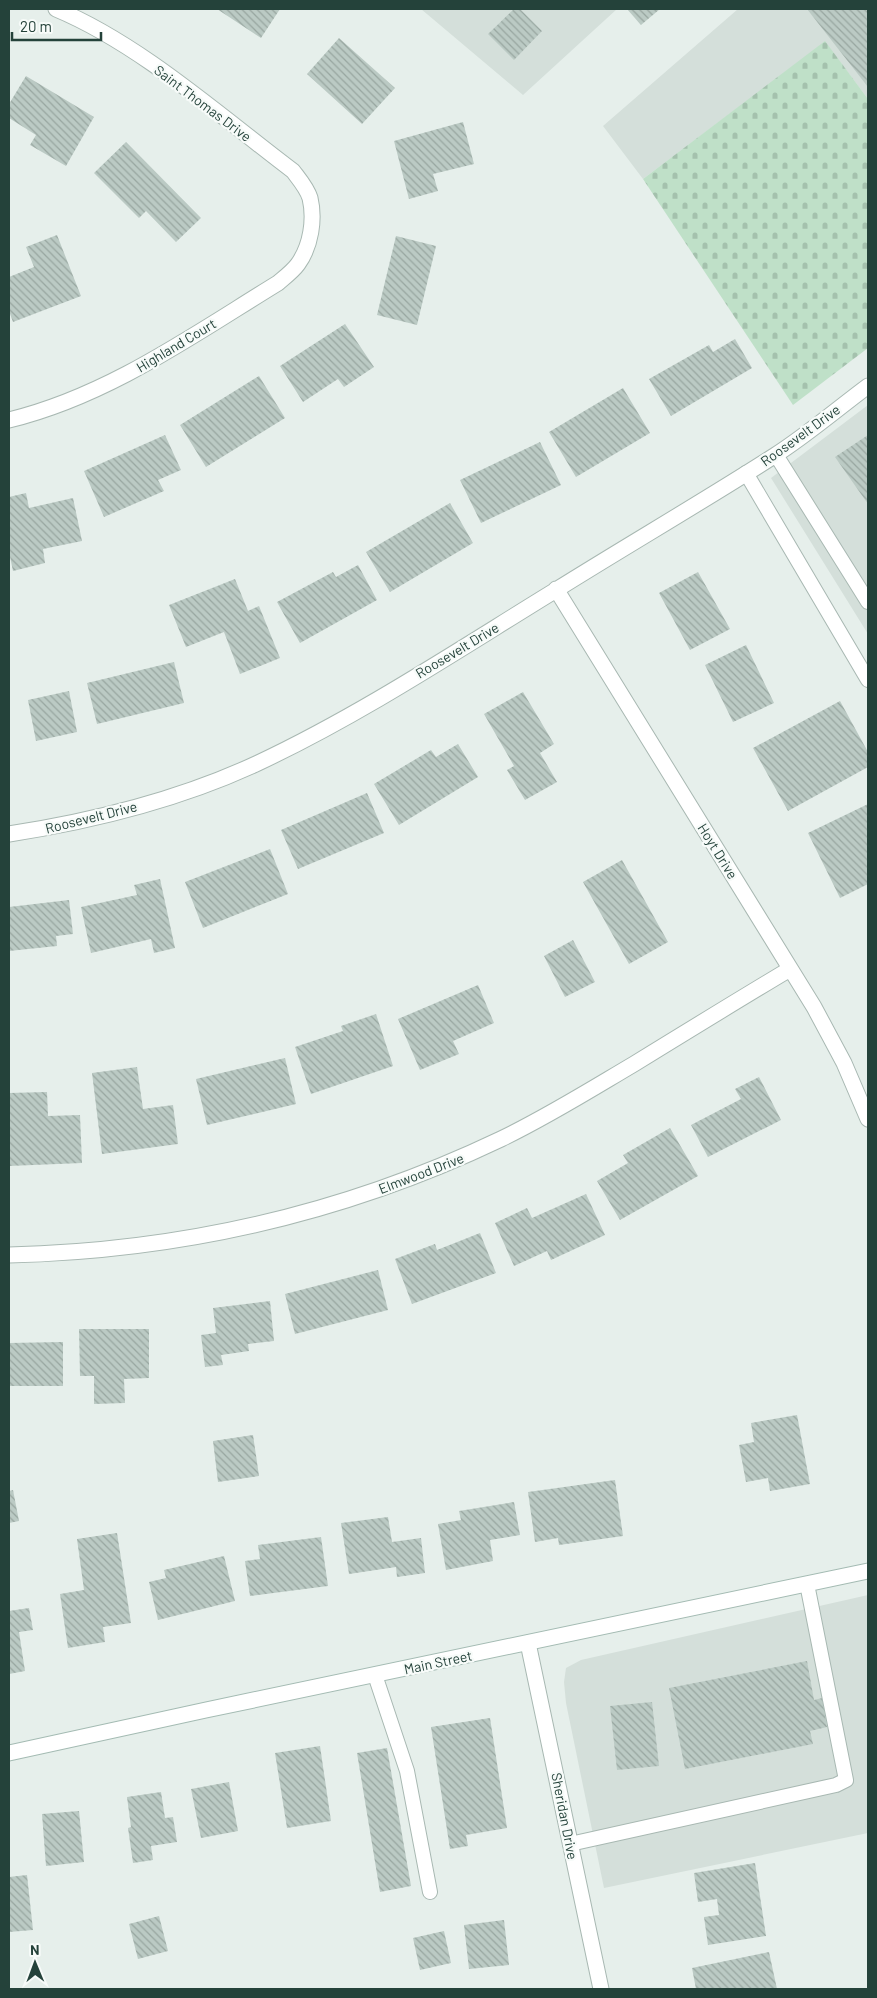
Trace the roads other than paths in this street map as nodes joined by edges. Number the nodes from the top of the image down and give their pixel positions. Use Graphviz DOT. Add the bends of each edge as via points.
graph roads {
  1 [pos="56,9"];
  2 [pos="312,229"];
  3 [pos="868,386"];
  4 [pos="9,420"];
  5 [pos="776,455"];
  6 [pos="746,473"];
  7 [pos="556,589"];
  8 [pos="868,602"];
  9 [pos="868,680"];
  10 [pos="9,834"];
  11 [pos="790,969"];
  12 [pos="868,1119"];
  13 [pos="9,1255"];
  14 [pos="868,1571"];
  15 [pos="807,1584"];
  16 [pos="528,1643"];
  17 [pos="375,1675"];
  18 [pos="9,1753"];
  19 [pos="570,1844"];
  20 [pos="430,1892"];
  21 [pos="601,1989"];
  1 -- 2 [label="street, Saint Thomas Drive" via="114,39 155,66 294,172 310,197"];
  2 -- 4 [label="street, Highland Court" via="303,257 278,283 133,371 56,406"];
  3 -- 5 [label="street, Roosevelt Drive"];
  5 -- 6 [label="street, Roosevelt Drive"];
  5 -- 8 [label="lane"];
  6 -- 7 [label="street, Roosevelt Drive"];
  6 -- 9 [label="lane"];
  7 -- 10 [label="street, Roosevelt Drive" via="332,725 257,763 212,782 127,810"];
  7 -- 11 [label="street, Hoyt Drive"];
  11 -- 12 [label="street, Hoyt Drive" via="844,1063"];
  11 -- 13 [label="street, Elmwood Drive" via="561,1108 502,1139 393,1186 277,1220 210,1235 115,1249"];
  14 -- 15 [label="street, Main Street"];
  15 -- 16 [label="street, Main Street"];
  15 -- 19 [label="lane" via="846,1780 836,1785"];
  16 -- 17 [label="street, Main Street"];
  16 -- 19 [label="street, Sheridan Drive"];
  17 -- 18 [label="street, Main Street"];
  17 -- 20 [label="lane" via="406,1771"];
  19 -- 21 [label="street, Sheridan Drive"];
}
